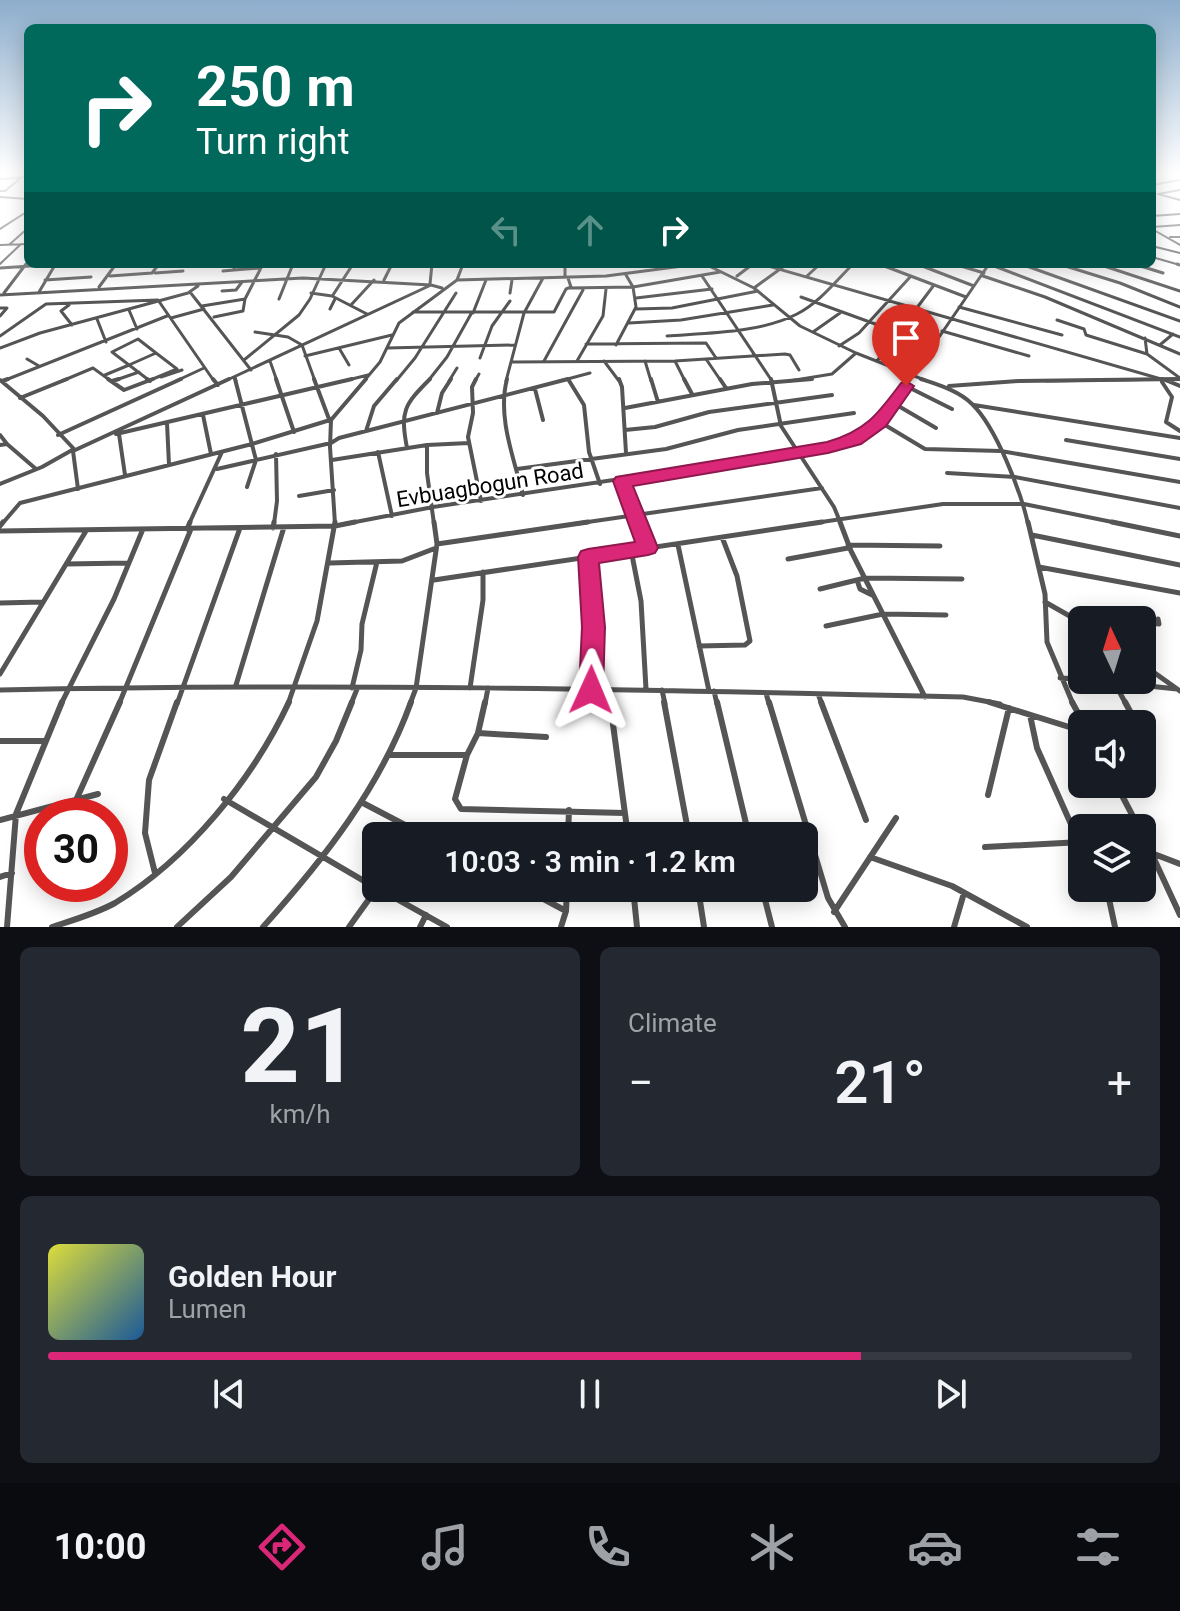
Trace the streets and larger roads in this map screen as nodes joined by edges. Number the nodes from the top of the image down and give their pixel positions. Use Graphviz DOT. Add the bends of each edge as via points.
graph roads {
  1 [pos="20,216"];
  2 [pos="1180,225"];
  3 [pos="1156,227"];
  4 [pos="0,229"];
  5 [pos="1156,230"];
  6 [pos="24,232"];
  7 [pos="1156,236"];
  8 [pos="1165,236"];
  9 [pos="1180,237"];
  10 [pos="10,244"];
  11 [pos="21,244"];
  12 [pos="0,245"];
  13 [pos="1180,245"];
  14 [pos="1156,247"];
  15 [pos="1180,253"];
  16 [pos="1156,258"];
  17 [pos="24,264"];
  18 [pos="1178,264"];
  19 [pos="0,266"];
  20 [pos="24,268"];
  21 [pos="55,268"];
  22 [pos="114,268"];
  23 [pos="156,268"];
  24 [pos="248,268"];
  25 [pos="261,268"];
  26 [pos="292,268"];
  27 [pos="323,268"];
  28 [pos="350,268"];
  29 [pos="390,268"];
  30 [pos="432,268"];
  31 [pos="462,268"];
  32 [pos="566,268"];
  33 [pos="672,268"];
  34 [pos="721,268"];
  35 [pos="749,268"];
  36 [pos="777,268"];
  37 [pos="816,268"];
  38 [pos="849,268"];
  39 [pos="890,268"];
  40 [pos="928,268"];
  41 [pos="966,268"];
  42 [pos="987,268"];
  43 [pos="1000,268"];
  44 [pos="1032,268"];
  45 [pos="1072,268"];
  46 [pos="1110,268"];
  47 [pos="1147,268"];
  48 [pos="781,269"];
  49 [pos="234,270"];
  50 [pos="183,271"];
  51 [pos="223,271"];
  52 [pos="723,271"];
  53 [pos="153,273"];
  54 [pos="1163,273"];
  55 [pos="983,274"];
  56 [pos="626,275"];
  57 [pos="110,276"];
  58 [pos="606,276"];
  59 [pos="702,276"];
  60 [pos="735,276"];
  61 [pos="807,276"];
  62 [pos="911,276"];
  63 [pos="91,277"];
  64 [pos="567,277"];
  65 [pos="543,278"];
  66 [pos="315,279"];
  67 [pos="343,279"];
  68 [pos="45,280"];
  69 [pos="288,280"];
  70 [pos="374,280"];
  71 [pos="457,280"];
  72 [pos="486,280"];
  73 [pos="512,280"];
  74 [pos="256,281"];
  75 [pos="384,281"];
  76 [pos="242,282"];
  77 [pos="833,284"];
  78 [pos="200,285"];
  79 [pos="431,285"];
  80 [pos="934,285"];
  81 [pos="975,286"];
  82 [pos="613,287"];
  83 [pos="633,287"];
  84 [pos="442,288"];
  85 [pos="568,288"];
  86 [pos="97,289"];
  87 [pos="606,289"];
  88 [pos="712,289"];
  89 [pos="756,289"];
  90 [pos="583,290"];
  91 [pos="222,291"];
  92 [pos="1180,291"];
  93 [pos="190,292"];
  94 [pos="39,293"];
  95 [pos="311,293"];
  96 [pos="456,293"];
  97 [pos="510,293"];
  98 [pos="1,294"];
  99 [pos="801,297"];
  100 [pos="967,297"];
  101 [pos="334,298"];
  102 [pos="636,298"];
  103 [pos="717,298"];
  104 [pos="245,299"];
  105 [pos="279,299"];
  106 [pos="158,300"];
  107 [pos="887,300"];
  108 [pos="510,301"];
  109 [pos="815,302"];
  110 [pos="70,304"];
  111 [pos="351,305"];
  112 [pos="773,305"];
  113 [pos="959,307"];
  114 [pos="1180,307"];
  115 [pos="0,308"];
  116 [pos="203,308"];
  117 [pos="915,308"];
  118 [pos="330,309"];
  119 [pos="636,309"];
  120 [pos="129,310"];
  121 [pos="410,312"];
  122 [pos="727,312"];
  123 [pos="841,312"];
  124 [pos="442,313"];
  125 [pos="472,313"];
  126 [pos="502,313"];
  127 [pos="524,313"];
  128 [pos="368,314"];
  129 [pos="0,316"];
  130 [pos="170,317"];
  131 [pos="213,318"];
  132 [pos="788,318"];
  133 [pos="97,319"];
  134 [pos="950,320"];
  135 [pos="1057,320"];
  136 [pos="868,321"];
  137 [pos="1180,321"];
  138 [pos="629,323"];
  139 [pos="72,325"];
  140 [pos="739,327"];
  141 [pos="137,329"];
  142 [pos="942,331"];
  143 [pos="255,332"];
  144 [pos="813,332"];
  145 [pos="898,332"];
  146 [pos="393,334"];
  147 [pos="701,334"];
  148 [pos="1173,334"];
  149 [pos="273,335"];
  150 [pos="1062,335"];
  151 [pos="0,336"];
  152 [pos="667,336"];
  153 [pos="1180,337"];
  154 [pos="1145,338"];
  155 [pos="106,342"];
  156 [pos="706,343"];
  157 [pos="485,344"];
  158 [pos="586,344"];
  159 [pos="1161,344"];
  160 [pos="302,345"];
  161 [pos="453,345"];
  162 [pos="515,345"];
  163 [pos="616,345"];
  164 [pos="933,345"];
  165 [pos="839,346"];
  166 [pos="421,347"];
  167 [pos="0,348"];
  168 [pos="339,348"];
  169 [pos="387,348"];
  170 [pos="156,353"];
  171 [pos="856,353"];
  172 [pos="1147,354"];
  173 [pos="1180,354"];
  174 [pos="305,356"];
  175 [pos="757,356"];
  176 [pos="1029,356"];
  177 [pos="480,358"];
  178 [pos="716,358"];
  179 [pos="27,359"];
  180 [pos="706,359"];
  181 [pos="244,360"];
  182 [pos="270,361"];
  183 [pos="544,361"];
  184 [pos="577,361"];
  185 [pos="604,361"];
  186 [pos="645,361"];
  187 [pos="675,361"];
  188 [pos="877,361"];
  189 [pos="512,362"];
  190 [pos="129,365"];
  191 [pos="349,365"];
  192 [pos="39,366"];
  193 [pos="204,368"];
  194 [pos="457,368"];
  195 [pos="182,370"];
  196 [pos="251,370"];
  197 [pos="799,370"];
  198 [pos="139,372"];
  199 [pos="590,373"];
  200 [pos="369,374"];
  201 [pos="479,374"];
  202 [pos="914,374"];
  203 [pos="104,375"];
  204 [pos="159,377"];
  205 [pos="235,377"];
  206 [pos="568,379"];
  207 [pos="1180,379"];
  208 [pos="1,380"];
  209 [pos="112,381"];
  210 [pos="150,381"];
  211 [pos="1165,381"];
  212 [pos="773,382"];
  213 [pos="218,385"];
  214 [pos="906,386"];
  215 [pos="947,386"];
  216 [pos="1180,386"];
  217 [pos="320,387"];
  218 [pos="726,388"];
  219 [pos="535,389"];
  220 [pos="692,394"];
  221 [pos="832,395"];
  222 [pos="283,396"];
  223 [pos="502,397"];
  224 [pos="20,398"];
  225 [pos="658,402"];
  226 [pos="775,403"];
  227 [pos="895,404"];
  228 [pos="244,405"];
  229 [pos="472,405"];
  230 [pos="974,405"];
  231 [pos="625,408"];
  232 [pos="952,409"];
  233 [pos="437,413"];
  234 [pos="854,413"];
  235 [pos="203,415"];
  236 [pos="330,420"];
  237 [pos="543,420"];
  238 [pos="401,422"];
  239 [pos="880,422"];
  240 [pos="167,423"];
  241 [pos="781,426"];
  242 [pos="936,428"];
  243 [pos="625,430"];
  244 [pos="366,431"];
  245 [pos="1180,431"];
  246 [pos="294,432"];
  247 [pos="119,434"];
  248 [pos="0,435"];
  249 [pos="58,435"];
  250 [pos="110,435"];
  251 [pos="1180,438"];
  252 [pos="1066,440"];
  253 [pos="331,443"];
  254 [pos="469,443"];
  255 [pos="7,444"];
  256 [pos="252,444"];
  257 [pos="0,445"];
  258 [pos="427,445"];
  259 [pos="407,448"];
  260 [pos="73,451"];
  261 [pos="1001,451"];
  262 [pos="222,452"];
  263 [pos="378,452"];
  264 [pos="626,453"];
  265 [pos="798,453"];
  266 [pos="211,454"];
  267 [pos="276,454"];
  268 [pos="591,458"];
  269 [pos="1180,459"];
  270 [pos="256,460"];
  271 [pos="332,460"];
  272 [pos="169,465"];
  273 [pos="37,469"];
  274 [pos="217,469"];
  275 [pos="517,469"];
  276 [pos="947,473"];
  277 [pos="125,476"];
  278 [pos="1015,477"];
  279 [pos="622,481"];
  280 [pos="1180,482"];
  281 [pos="0,484"];
  282 [pos="600,484"];
  283 [pos="247,487"];
  284 [pos="822,488"];
  285 [pos="78,489"];
  286 [pos="334,490"];
  287 [pos="523,495"];
  288 [pos="299,496"];
  289 [pos="481,501"];
  290 [pos="1024,504"];
  291 [pos="433,507"];
  292 [pos="1180,508"];
  293 [pos="635,515"];
  294 [pos="392,516"];
  295 [pos="838,518"];
  296 [pos="335,526"];
  297 [pos="284,527"];
  298 [pos="240,528"];
  299 [pos="273,528"];
  300 [pos="0,529"];
  301 [pos="143,529"];
  302 [pos="189,529"];
  303 [pos="86,531"];
  304 [pos="1032,535"];
  305 [pos="1180,536"];
  306 [pos="722,537"];
  307 [pos="677,544"];
  308 [pos="437,546"];
  309 [pos="849,546"];
  310 [pos="940,546"];
  311 [pos="648,548"];
  312 [pos="631,550"];
  313 [pos="588,557"];
  314 [pos="788,559"];
  315 [pos="377,562"];
  316 [pos="129,563"];
  317 [pos="330,563"];
  318 [pos="66,564"];
  319 [pos="1180,565"];
  320 [pos="1039,567"];
  321 [pos="483,572"];
  322 [pos="865,578"];
  323 [pos="962,579"];
  324 [pos="434,580"];
  325 [pos="857,580"];
  326 [pos="820,589"];
  327 [pos="1179,595"];
  328 [pos="874,596"];
  329 [pos="42,602"];
  330 [pos="1045,602"];
  331 [pos="0,603"];
  332 [pos="883,614"];
  333 [pos="946,615"];
  334 [pos="1068,615"];
  335 [pos="1158,619"];
  336 [pos="1156,625"];
  337 [pos="826,626"];
  338 [pos="699,646"];
  339 [pos="0,674"];
  340 [pos="1156,674"];
  341 [pos="1060,678"];
  342 [pos="1068,678"];
  343 [pos="236,685"];
  344 [pos="181,687"];
  345 [pos="1156,687"];
  346 [pos="68,688"];
  347 [pos="126,688"];
  348 [pos="294,688"];
  349 [pos="355,688"];
  350 [pos="416,688"];
  351 [pos="470,688"];
  352 [pos="488,688"];
  353 [pos="646,689"];
  354 [pos="0,690"];
  355 [pos="591,690"];
  356 [pos="662,690"];
  357 [pos="1178,690"];
  358 [pos="609,691"];
  359 [pos="711,691"];
  360 [pos="766,693"];
  361 [pos="818,694"];
  362 [pos="925,697"];
  363 [pos="1009,707"];
  364 [pos="1077,710"];
  365 [pos="1030,715"];
  366 [pos="1068,727"];
  367 [pos="478,733"];
  368 [pos="546,737"];
  369 [pos="0,741"];
  370 [pos="45,741"];
  371 [pos="390,755"];
  372 [pos="467,755"];
  373 [pos="98,794"];
  374 [pos="988,795"];
  375 [pos="77,798"];
  376 [pos="224,799"];
  377 [pos="363,803"];
  378 [pos="569,810"];
  379 [pos="24,812"];
  380 [pos="625,813"];
  381 [pos="16,814"];
  382 [pos="1068,816"];
  383 [pos="896,818"];
  384 [pos="0,820"];
  385 [pos="866,820"];
  386 [pos="399,822"];
  387 [pos="569,822"];
  388 [pos="626,822"];
  389 [pos="686,822"];
  390 [pos="745,822"];
  391 [pos="274,825"];
  392 [pos="1068,843"];
  393 [pos="985,847"];
  394 [pos="324,854"];
  395 [pos="1156,855"];
  396 [pos="870,857"];
  397 [pos="1156,862"];
  398 [pos="1180,864"];
  399 [pos="12,873"];
  400 [pos="155,873"];
  401 [pos="0,877"];
  402 [pos="362,878"];
  403 [pos="964,893"];
  404 [pos="367,902"];
  405 [pos="404,902"];
  406 [pos="549,902"];
  407 [pos="566,902"];
  408 [pos="634,902"];
  409 [pos="700,902"];
  410 [pos="766,902"];
  411 [pos="1110,902"];
  412 [pos="566,911"];
  413 [pos="834,912"];
  414 [pos="427,914"];
  415 [pos="1180,915"];
  416 [pos="7,927"];
  417 [pos="52,927"];
  418 [pos="177,927"];
  419 [pos="263,927"];
  420 [pos="349,927"];
  421 [pos="420,927"];
  422 [pos="447,927"];
  423 [pos="561,927"];
  424 [pos="637,927"];
  425 [pos="704,927"];
  426 [pos="772,927"];
  427 [pos="845,927"];
  428 [pos="954,927"];
  429 [pos="1027,927"];
  430 [pos="1115,927"];
  1 -- 4 [label="street"];
  2 -- 3 [label="street"];
  5 -- 8 [label="street"];
  6 -- 10 [label="street"];
  7 -- 8 [label="street"];
  8 -- 9 [label="street"];
  8 -- 13 [label="street"];
  10 -- 11 [label="street"];
  10 -- 12 [label="street"];
  11 -- 19 [label="street"];
  14 -- 15 [label="street"];
  16 -- 18 [label="street"];
  17 -- 19 [label="street"];
  20 -- 98 [label="street"];
  21 -- 68 [label="street"];
  22 -- 57 [label="street"];
  23 -- 53 [label="street"];
  24 -- 49 [label="street"];
  25 -- 74 [label="street"];
  26 -- 69 [label="street"];
  27 -- 66 [label="street"];
  28 -- 67 [label="street"];
  29 -- 75 [label="street"];
  30 -- 79 [label="street"];
  31 -- 71 [label="street"];
  32 -- 64 [label="street"];
  33 -- 56 [label="street"];
  34 -- 52 [label="street"];
  35 -- 60 [label="street"];
  36 -- 48 [label="street"];
  37 -- 61 [label="street"];
  38 -- 77 [label="street"];
  39 -- 62 [label="street"];
  40 -- 81 [label="street"];
  41 -- 55 [label="street"];
  42 -- 55 [label="street, Evbuagbogun Road"];
  43 -- 148 [label="street"];
  44 -- 137 [label="street"];
  45 -- 114 [label="street"];
  46 -- 92 [label="street"];
  47 -- 54 [label="street"];
  48 -- 61 [label="street"];
  48 -- 89 [label="street"];
  49 -- 51 [label="street"];
  50 -- 53 [label="street"];
  52 -- 59 [label="street"];
  52 -- 60 [label="street"];
  53 -- 57 [label="street"];
  55 -- 81 [label="street, Evbuagbogun Road"];
  55 -- 154 [label="street"];
  56 -- 58 [label="street"];
  56 -- 83 [label="street"];
  57 -- 86 [label="street"];
  58 -- 64 [label="street"];
  58 -- 82 [label="street"];
  59 -- 83 [label="street"];
  59 -- 88 [label="street"];
  60 -- 89 [label="street"];
  61 -- 77 [label="street"];
  62 -- 80 [label="street"];
  62 -- 107 [label="street"];
  63 -- 68 [label="street"];
  64 -- 65 [label="street"];
  64 -- 85 [label="street" via="572,285"];
  65 -- 73 [label="street"];
  65 -- 127 [label="street"];
  66 -- 67 [label="street"];
  66 -- 69 [label="street"];
  66 -- 95 [label="street"];
  67 -- 70 [label="street"];
  67 -- 101 [label="street"];
  68 -- 94 [label="street"];
  69 -- 74 [label="street"];
  69 -- 105 [label="street"];
  70 -- 75 [label="street"];
  70 -- 111 [label="street"];
  71 -- 72 [label="street"];
  71 -- 84 [label="street"];
  72 -- 73 [label="street"];
  72 -- 125 [label="street"];
  73 -- 97 [label="street"];
  74 -- 76 [label="street"];
  74 -- 104 [label="street"];
  75 -- 79 [label="street"];
  76 -- 78 [label="street"];
  76 -- 91 [label="street" via="236,290"];
  77 -- 107 [label="street"];
  77 -- 109 [label="street"];
  78 -- 86 [label="street"];
  78 -- 93 [label="street"];
  79 -- 84 [label="street"];
  79 -- 128 [label="street"];
  80 -- 100 [label="street"];
  80 -- 117 [label="street"];
  81 -- 100 [label="street, Evbuagbogun Road"];
  82 -- 83 [label="street"];
  82 -- 87 [label="street"];
  83 -- 102 [label="street"];
  84 -- 121 [label="street"];
  85 -- 90 [label="street"];
  85 -- 127 [label="street" via="556,311"];
  86 -- 94 [label="street"];
  87 -- 90 [label="street"];
  87 -- 158 [label="street" via="608,303"];
  88 -- 102 [label="street"];
  88 -- 103 [label="street"];
  89 -- 103 [label="street"];
  89 -- 112 [label="street"];
  90 -- 183 [label="street"];
  93 -- 106 [label="street"];
  93 -- 116 [label="street"];
  94 -- 98 [label="street"];
  95 -- 101 [label="street"];
  95 -- 149 [label="street" via="292,320"];
  96 -- 124 [label="street"];
  99 -- 109 [label="street"];
  100 -- 113 [label="street, Evbuagbogun Road"];
  101 -- 111 [label="street"];
  101 -- 118 [label="street"];
  102 -- 119 [label="street"];
  103 -- 119 [label="street"];
  103 -- 122 [label="street"];
  104 -- 116 [label="street"];
  104 -- 131 [label="street" via="243,311"];
  106 -- 110 [label="street"];
  106 -- 120 [label="street"];
  106 -- 130 [label="street"];
  107 -- 117 [label="street"];
  107 -- 136 [label="street"];
  108 -- 126 [label="street"];
  109 -- 123 [label="street"];
  109 -- 132 [label="street"];
  110 -- 139 [label="street" via="61,311"];
  110 -- 151 [label="street" via="43,305"];
  111 -- 128 [label="street"];
  112 -- 122 [label="street"];
  112 -- 132 [label="street"];
  113 -- 134 [label="street, Evbuagbogun Road"];
  113 -- 150 [label="street"];
  115 -- 129 [label="street" via="7,308"];
  116 -- 130 [label="street"];
  116 -- 131 [label="street"];
  117 -- 134 [label="street"];
  117 -- 145 [label="street"];
  119 -- 138 [label="street"];
  120 -- 133 [label="street"];
  120 -- 141 [label="street"];
  121 -- 124 [label="street"];
  121 -- 146 [label="street"];
  122 -- 138 [label="street"];
  122 -- 140 [label="street"];
  123 -- 136 [label="street"];
  123 -- 144 [label="street"];
  124 -- 125 [label="street"];
  124 -- 166 [label="street"];
  125 -- 126 [label="street"];
  125 -- 161 [label="street"];
  126 -- 127 [label="street"];
  126 -- 157 [label="street"];
  127 -- 162 [label="street"];
  128 -- 160 [label="street"];
  130 -- 141 [label="street"];
  130 -- 193 [label="street"];
  131 -- 181 [label="street"];
  132 -- 140 [label="street"];
  132 -- 144 [label="street"];
  133 -- 139 [label="street"];
  133 -- 155 [label="street"];
  134 -- 142 [label="street, Evbuagbogun Road"];
  134 -- 211 [label="street"];
  135 -- 172 [label="street"];
  136 -- 145 [label="street"];
  136 -- 165 [label="street"];
  138 -- 163 [label="street"];
  139 -- 167 [label="street"];
  140 -- 147 [label="street"];
  140 -- 175 [label="street"];
  141 -- 155 [label="street"];
  142 -- 164 [label="street, Evbuagbogun Road"];
  142 -- 176 [label="street"];
  143 -- 149 [label="street"];
  144 -- 165 [label="street"];
  145 -- 164 [label="street"];
  145 -- 188 [label="street"];
  146 -- 168 [label="street"];
  146 -- 169 [label="street"];
  147 -- 152 [label="street"];
  147 -- 156 [label="street"];
  148 -- 153 [label="street"];
  148 -- 159 [label="street"];
  149 -- 160 [label="street"];
  149 -- 181 [label="street"];
  154 -- 159 [label="street"];
  154 -- 172 [label="street"];
  155 -- 192 [label="street"];
  156 -- 163 [label="street"];
  156 -- 178 [label="street"];
  157 -- 161 [label="street"];
  157 -- 162 [label="street"];
  157 -- 177 [label="street"];
  158 -- 163 [label="street"];
  158 -- 184 [label="street"];
  159 -- 173 [label="street"];
  160 -- 174 [label="street"];
  160 -- 182 [label="street"];
  161 -- 166 [label="street"];
  161 -- 238 [label="street" via="444,363 408,400"];
  162 -- 189 [label="street"];
  164 -- 202 [label="street, Evbuagbogun Road"];
  165 -- 171 [label="street"];
  166 -- 169 [label="street"];
  166 -- 244 [label="street" via="374,406"];
  168 -- 174 [label="street"];
  168 -- 191 [label="street"];
  169 -- 200 [label="street"];
  170 -- 190 [label="street"];
  170 -- 190 [label="street" via="138,339 112,350"];
  170 -- 204 [label="street" via="177,367"];
  171 -- 188 [label="street"];
  171 -- 212 [label="street" via="832,374"];
  172 -- 207 [label="street"];
  174 -- 217 [label="street"];
  175 -- 178 [label="street"];
  175 -- 197 [label="street" via="787,354"];
  175 -- 212 [label="street"];
  178 -- 180 [label="street"];
  179 -- 192 [label="street"];
  180 -- 187 [label="street"];
  180 -- 218 [label="street"];
  181 -- 196 [label="street"];
  182 -- 196 [label="street"];
  182 -- 222 [label="street"];
  183 -- 184 [label="street"];
  183 -- 189 [label="street"];
  184 -- 185 [label="street"];
  185 -- 186 [label="street"];
  185 -- 231 [label="street" via="620,379"];
  186 -- 187 [label="street"];
  186 -- 225 [label="street"];
  187 -- 220 [label="street"];
  188 -- 202 [label="street"];
  189 -- 223 [label="street"];
  190 -- 198 [label="street"];
  190 -- 203 [label="street"];
  192 -- 208 [label="street"];
  193 -- 213 [label="street"];
  193 -- 249 [label="street"];
  194 -- 233 [label="street"];
  195 -- 204 [label="street"];
  196 -- 205 [label="street"];
  198 -- 209 [label="street"];
  198 -- 210 [label="street"];
  199 -- 206 [label="street"];
  200 -- 217 [label="street"];
  200 -- 236 [label="street"];
  201 -- 229 [label="street"];
  202 -- 214 [label="street, Evbuagbogun Road"];
  202 -- 215 [label="street"];
  203 -- 209 [label="street"];
  203 -- 224 [label="street" via="93,368"];
  204 -- 210 [label="street"];
  205 -- 213 [label="street"];
  205 -- 228 [label="street"];
  206 -- 219 [label="street"];
  206 -- 268 [label="street" via="587,412"];
  207 -- 211 [label="street"];
  208 -- 224 [label="street"];
  209 -- 210 [label="street" via="124,390"];
  211 -- 215 [label="street"];
  211 -- 216 [label="street"];
  211 -- 245 [label="street" via="1163,388 1172,397 1166,422"];
  212 -- 218 [label="street"];
  212 -- 226 [label="street"];
  213 -- 250 [label="street"];
  214 -- 227 [label="street, Evbuagbogun Road"];
  214 -- 232 [label="street"];
  215 -- 230 [label="street"];
  217 -- 222 [label="street"];
  217 -- 236 [label="street"];
  218 -- 220 [label="street"];
  219 -- 223 [label="street"];
  219 -- 237 [label="street"];
  220 -- 225 [label="street"];
  221 -- 226 [label="street"];
  222 -- 228 [label="street"];
  222 -- 246 [label="street"];
  223 -- 229 [label="street"];
  223 -- 275 [label="street"];
  224 -- 249 [label="street"];
  225 -- 231 [label="street"];
  226 -- 241 [label="street"];
  226 -- 243 [label="street"];
  227 -- 239 [label="street, Evbuagbogun Road"];
  227 -- 242 [label="street"];
  228 -- 235 [label="street"];
  228 -- 256 [label="street"];
  229 -- 233 [label="street"];
  229 -- 254 [label="street"];
  230 -- 251 [label="street"];
  230 -- 261 [label="street"];
  231 -- 243 [label="street"];
  233 -- 238 [label="street"];
  234 -- 241 [label="street"];
  235 -- 240 [label="street"];
  235 -- 266 [label="street"];
  236 -- 246 [label="street"];
  236 -- 253 [label="street"];
  238 -- 244 [label="street"];
  238 -- 259 [label="street"];
  239 -- 261 [label="street" via="922,448"];
  239 -- 265 [label="street, Evbuagbogun Road" via="855,440"];
  240 -- 247 [label="street"];
  240 -- 272 [label="street"];
  241 -- 264 [label="street"];
  241 -- 265 [label="street"];
  243 -- 264 [label="street"];
  244 -- 253 [label="street"];
  246 -- 256 [label="street"];
  247 -- 250 [label="street"];
  247 -- 277 [label="street"];
  248 -- 255 [label="street"];
  249 -- 260 [label="street"];
  250 -- 260 [label="street"];
  252 -- 269 [label="street"];
  253 -- 267 [label="street"];
  253 -- 271 [label="street"];
  254 -- 258 [label="street"];
  254 -- 289 [label="street"];
  255 -- 257 [label="street"];
  255 -- 273 [label="street"];
  256 -- 262 [label="street"];
  256 -- 270 [label="street"];
  258 -- 259 [label="street"];
  258 -- 291 [label="street"];
  259 -- 263 [label="street"];
  260 -- 273 [label="street"];
  260 -- 285 [label="street"];
  261 -- 278 [label="street"];
  261 -- 280 [label="street"];
  262 -- 266 [label="street"];
  262 -- 274 [label="street"];
  263 -- 271 [label="street"];
  263 -- 294 [label="street"];
  264 -- 268 [label="street"];
  265 -- 279 [label="street, Evbuagbogun Road"];
  265 -- 284 [label="street"];
  266 -- 272 [label="street"];
  267 -- 270 [label="street"];
  267 -- 299 [label="street"];
  268 -- 275 [label="street"];
  268 -- 282 [label="street"];
  270 -- 274 [label="street"];
  270 -- 283 [label="street"];
  271 -- 286 [label="street"];
  272 -- 277 [label="street"];
  273 -- 281 [label="street"];
  274 -- 302 [label="street"];
  275 -- 287 [label="street"];
  276 -- 278 [label="street"];
  277 -- 285 [label="street"];
  278 -- 290 [label="street"];
  278 -- 292 [label="street"];
  279 -- 282 [label="street, Evbuagbogun Road"];
  279 -- 293 [label="street"];
  282 -- 287 [label="street, Evbuagbogun Road"];
  284 -- 293 [label="street"];
  284 -- 295 [label="street"];
  285 -- 300 [label="street" via="20,503"];
  286 -- 288 [label="street"];
  286 -- 296 [label="street"];
  287 -- 289 [label="street, Evbuagbogun Road"];
  289 -- 291 [label="street, Evbuagbogun Road"];
  290 -- 295 [label="street" via="936,504"];
  290 -- 304 [label="street"];
  290 -- 305 [label="street"];
  291 -- 294 [label="street, Evbuagbogun Road"];
  291 -- 308 [label="street"];
  293 -- 308 [label="street"];
  293 -- 311 [label="street"];
  294 -- 296 [label="street, Evbuagbogun Road"];
  295 -- 306 [label="street"];
  295 -- 309 [label="street"];
  296 -- 297 [label="street, Evbuagbogun Road"];
  296 -- 317 [label="street"];
  297 -- 299 [label="street, Evbuagbogun Road"];
  297 -- 343 [label="street"];
  298 -- 299 [label="street, Evbuagbogun Road"];
  298 -- 302 [label="street, Evbuagbogun Road"];
  298 -- 344 [label="street"];
  300 -- 303 [label="street, Evbuagbogun Road"];
  301 -- 302 [label="street, Evbuagbogun Road"];
  301 -- 303 [label="street, Evbuagbogun Road"];
  301 -- 316 [label="street"];
  302 -- 347 [label="street"];
  303 -- 318 [label="street"];
  304 -- 319 [label="street"];
  304 -- 320 [label="street"];
  306 -- 307 [label="street"];
  306 -- 338 [label="street" via="737,576 750,641"];
  307 -- 311 [label="street"];
  307 -- 338 [label="street"];
  308 -- 315 [label="street" via="407,560"];
  308 -- 324 [label="street"];
  309 -- 310 [label="street"];
  309 -- 314 [label="street"];
  309 -- 322 [label="street"];
  311 -- 312 [label="street"];
  312 -- 313 [label="street"];
  312 -- 353 [label="street" via="641,583"];
  313 -- 321 [label="street"];
  313 -- 355 [label="street"];
  315 -- 317 [label="street"];
  315 -- 349 [label="street" via="362,624"];
  316 -- 318 [label="street"];
  316 -- 346 [label="street"];
  317 -- 348 [label="street"];
  318 -- 329 [label="street"];
  320 -- 327 [label="street"];
  320 -- 330 [label="street"];
  321 -- 324 [label="street"];
  321 -- 351 [label="street"];
  322 -- 323 [label="street"];
  322 -- 325 [label="street"];
  322 -- 328 [label="street"];
  324 -- 350 [label="street"];
  325 -- 326 [label="street"];
  325 -- 328 [label="street" via="860,589"];
  328 -- 332 [label="street"];
  329 -- 331 [label="street"];
  329 -- 339 [label="street"];
  330 -- 334 [label="street"];
  330 -- 341 [label="street" via="1047,642"];
  332 -- 333 [label="street"];
  332 -- 337 [label="street"];
  332 -- 362 [label="street"];
  335 -- 336 [label="street"];
  338 -- 359 [label="street"];
  340 -- 357 [label="street"];
  341 -- 342 [label="street"];
  341 -- 364 [label="street"];
  343 -- 344 [label="street"];
  343 -- 348 [label="street"];
  344 -- 347 [label="street"];
  344 -- 400 [label="street" via="146,802 145,833"];
  345 -- 357 [label="street"];
  346 -- 347 [label="street"];
  346 -- 354 [label="street"];
  346 -- 370 [label="street"];
  347 -- 375 [label="street"];
  348 -- 349 [label="street"];
  348 -- 376 [label="street" via="278,724"];
  349 -- 350 [label="street"];
  349 -- 391 [label="street" via="316,777"];
  350 -- 351 [label="street"];
  350 -- 371 [label="street"];
  351 -- 352 [label="street"];
  352 -- 355 [label="street"];
  352 -- 367 [label="street"];
  353 -- 356 [label="street"];
  353 -- 358 [label="street"];
  355 -- 358 [label="street"];
  356 -- 359 [label="street"];
  356 -- 389 [label="street"];
  358 -- 380 [label="street"];
  359 -- 360 [label="street"];
  359 -- 390 [label="street"];
  360 -- 361 [label="street"];
  360 -- 413 [label="street"];
  361 -- 362 [label="street"];
  361 -- 385 [label="street"];
  362 -- 363 [label="street" via="983,699"];
  363 -- 365 [label="street"];
  363 -- 374 [label="street"];
  365 -- 366 [label="street"];
  365 -- 382 [label="street" via="1037,748"];
  367 -- 368 [label="street"];
  367 -- 372 [label="street"];
  369 -- 370 [label="street"];
  370 -- 381 [label="street"];
  371 -- 372 [label="street"];
  371 -- 377 [label="street"];
  372 -- 378 [label="street" via="455,799 461,809"];
  373 -- 375 [label="street"];
  376 -- 391 [label="street"];
  376 -- 400 [label="street"];
  377 -- 386 [label="street"];
  377 -- 394 [label="street"];
  378 -- 380 [label="street"];
  378 -- 387 [label="street"];
  379 -- 381 [label="street"];
  380 -- 388 [label="street"];
  381 -- 384 [label="street"];
  381 -- 399 [label="street"];
  383 -- 396 [label="street"];
  391 -- 394 [label="street"];
  391 -- 418 [label="street" via="223,885"];
  392 -- 393 [label="street"];
  394 -- 402 [label="street"];
  394 -- 419 [label="street"];
  395 -- 398 [label="street"];
  396 -- 403 [label="street"];
  396 -- 413 [label="street"];
  397 -- 415 [label="street"];
  399 -- 401 [label="street"];
  399 -- 416 [label="street"];
  400 -- 417 [label="street" via="115,902"];
  403 -- 428 [label="street"];
  403 -- 429 [label="street"];
  404 -- 420 [label="street"];
  405 -- 414 [label="street"];
  406 -- 412 [label="street"];
  407 -- 412 [label="street"];
  408 -- 424 [label="street"];
  409 -- 425 [label="street"];
  410 -- 426 [label="street"];
  411 -- 430 [label="street"];
  412 -- 423 [label="street"];
  413 -- 427 [label="street"];
  414 -- 421 [label="street"];
  414 -- 422 [label="street"];
}
